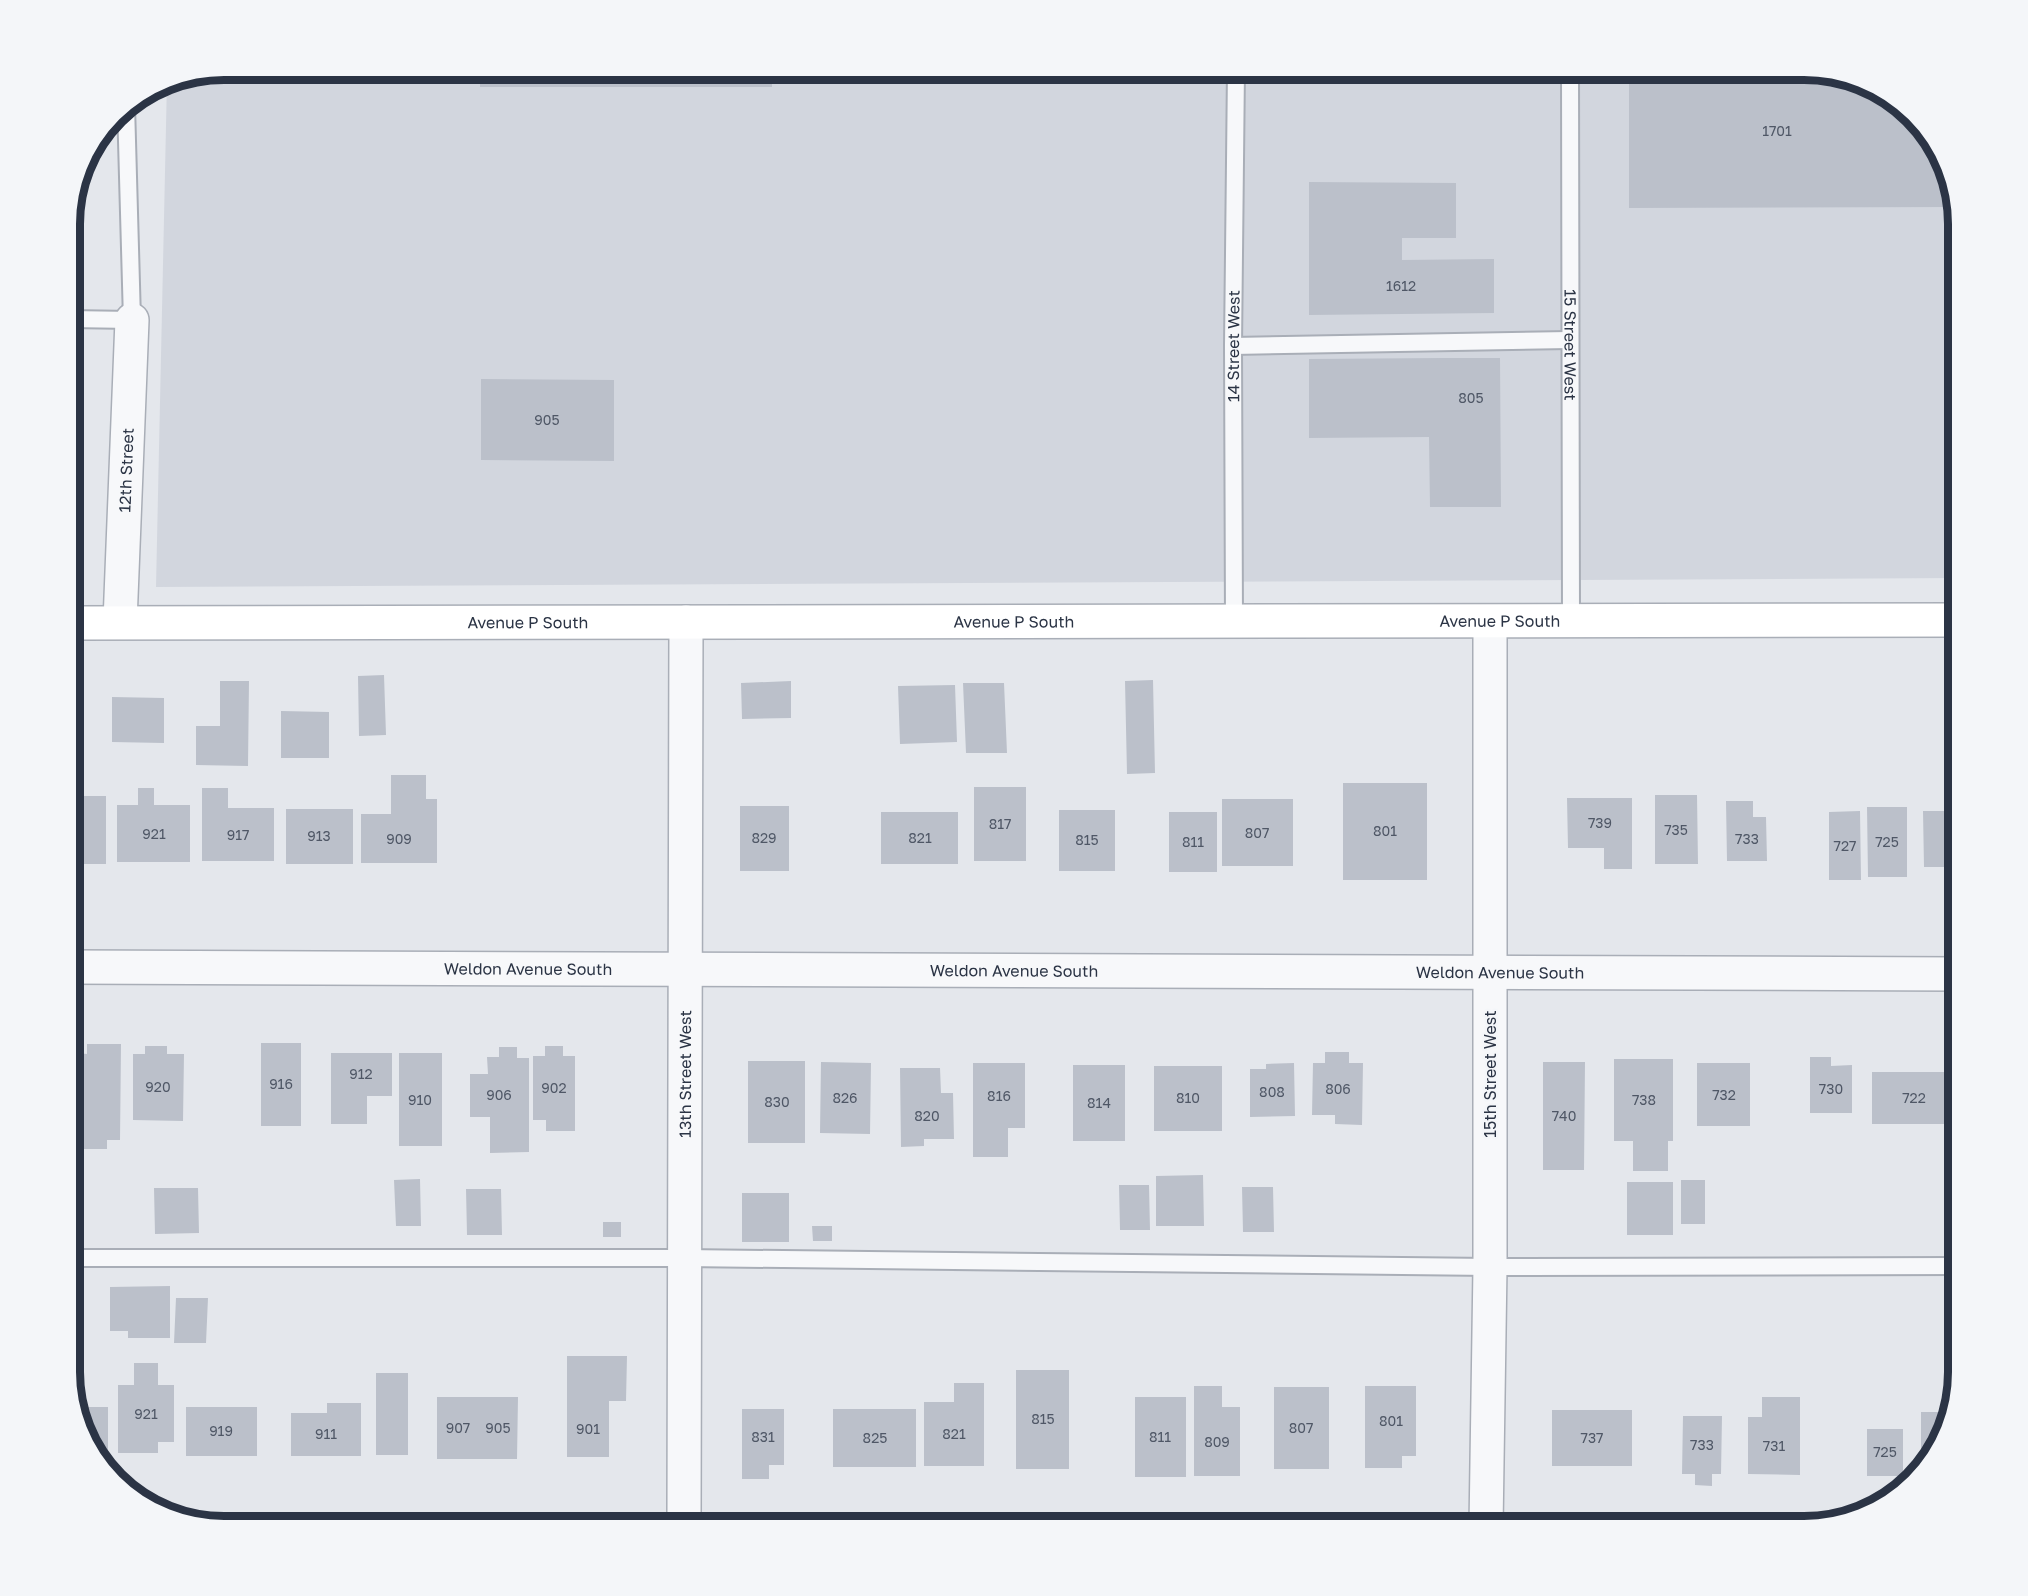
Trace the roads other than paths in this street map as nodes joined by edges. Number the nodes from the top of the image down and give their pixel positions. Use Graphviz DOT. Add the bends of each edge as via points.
graph roads {
  1 [pos="1236,80"];
  2 [pos="1570,80"];
  3 [pos="126,118"];
  4 [pos="80,319"];
  5 [pos="132,320"];
  6 [pos="1569,340"];
  7 [pos="1233,346"];
  8 [pos="1948,620"];
  9 [pos="120,622"];
  10 [pos="686,622"];
  11 [pos="1234,622"];
  12 [pos="1490,622"];
  13 [pos="1571,622"];
  14 [pos="80,623"];
  15 [pos="80,967"];
  16 [pos="685,969"];
  17 [pos="1490,972"];
  18 [pos="1948,974"];
  19 [pos="80,1258"];
  20 [pos="684,1258"];
  21 [pos="1948,1266"];
  22 [pos="1490,1267"];
  23 [pos="684,1516"];
  24 [pos="1486,1516"];
  1 -- 7 [label="lane, 14 Street West"];
  2 -- 6 [label="lane, 15 Street West"];
  3 -- 5 [label="lane"];
  4 -- 5 [label="lane"];
  5 -- 9 [label="street, 12th Street"];
  6 -- 7 [label="lane"];
  6 -- 13 [label="lane, 15 Street West"];
  7 -- 11 [label="lane, 14 Street West"];
  8 -- 13 [label="main road, Avenue P South"];
  9 -- 10 [label="main road, Avenue P South"];
  9 -- 14 [label="main road, Avenue P South"];
  10 -- 11 [label="main road, Avenue P South"];
  10 -- 16 [label="street, 13th Street West"];
  11 -- 12 [label="main road, Avenue P South"];
  12 -- 13 [label="main road, Avenue P South"];
  12 -- 17 [label="street, 15th Street West"];
  15 -- 16 [label="street, Weldon Avenue South"];
  16 -- 17 [label="street, Weldon Avenue South"];
  16 -- 20 [label="street, 13th Street West"];
  17 -- 18 [label="street, Weldon Avenue South"];
  17 -- 22 [label="street, 15th Street West"];
  19 -- 20 [label="lane"];
  20 -- 22 [label="lane"];
  20 -- 23 [label="street, 13th Street West"];
  21 -- 22 [label="lane"];
  22 -- 24 [label="street, 15th Street West"];
}
